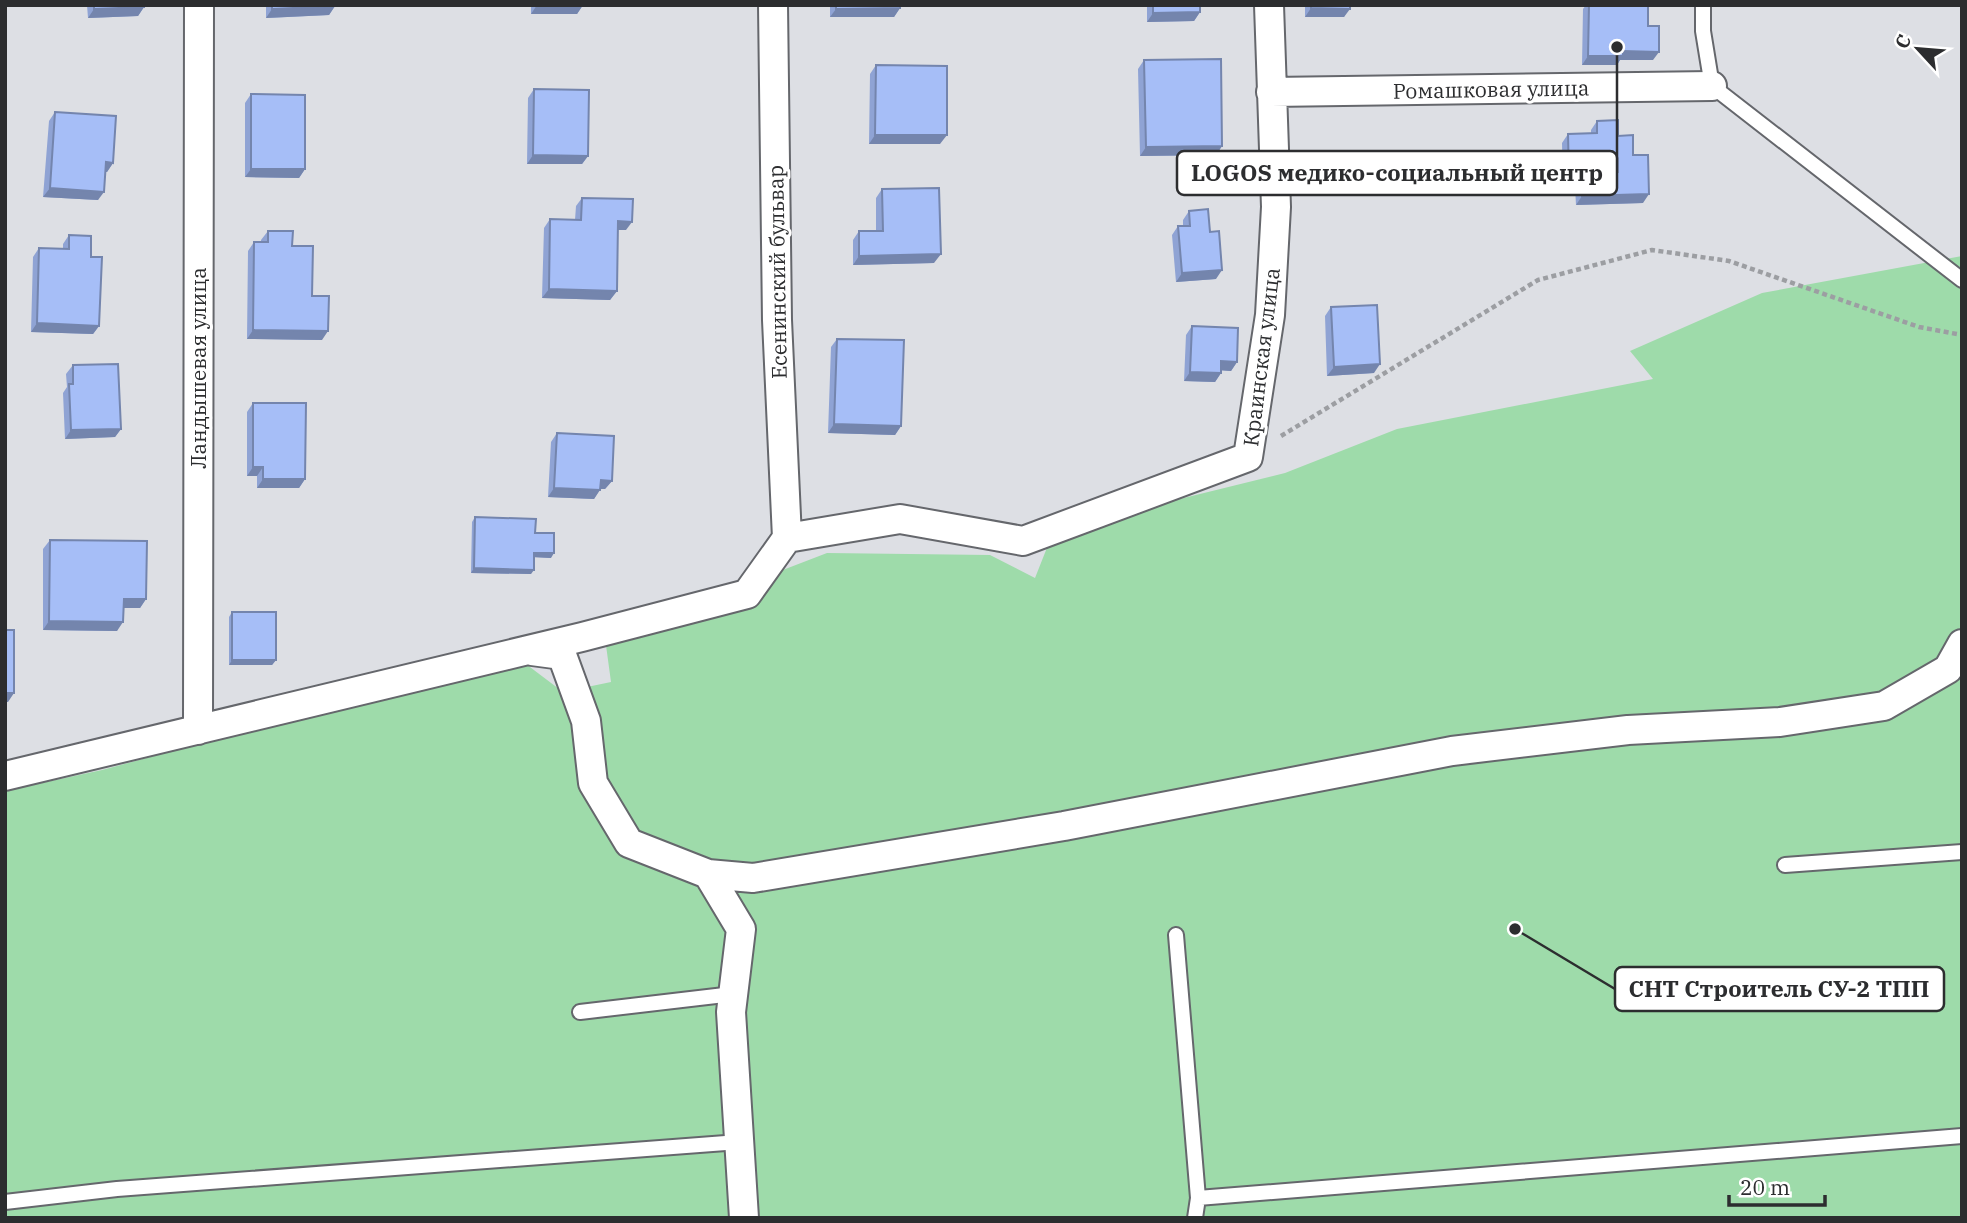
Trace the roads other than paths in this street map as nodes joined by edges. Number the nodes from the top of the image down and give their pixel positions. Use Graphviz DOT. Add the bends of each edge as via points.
graph roads {
  1 [pos="200,5"];
  2 [pos="773,5"];
  3 [pos="1269,5"];
  4 [pos="1703,5"];
  5 [pos="1712,86"];
  6 [pos="1271,92"];
  7 [pos="1962,280"];
  8 [pos="786,538"];
  9 [pos="1962,644"];
  10 [pos="522,650"];
  11 [pos="198,730"];
  12 [pos="5,776"];
  13 [pos="1962,852"];
  14 [pos="1785,864"];
  15 [pos="708,874"];
  16 [pos="1176,935"];
  17 [pos="733,994"];
  18 [pos="580,1012"];
  19 [pos="1962,1136"];
  20 [pos="739,1142"];
  21 [pos="1198,1198"];
  22 [pos="5,1202"];
  23 [pos="744,1218"];
  24 [pos="1195,1218"];
  1 -- 11 [label="street, Ландышевая улица"];
  2 -- 8 [label="street, Есенинский бульвар" via="777,320"];
  3 -- 6 [label="street, Краинская улица"];
  4 -- 5 [label="lane"];
  5 -- 6 [label="street, Ромашковая улица"];
  5 -- 7 [label="lane"];
  6 -- 8 [label="street, Краинская улица" via="1276,206 1270,315 1248,457 1023,541 900,519"];
  8 -- 10 [label="street" via="747,594"];
  9 -- 15 [label="street" via="1948,669 1884,706 1780,722 1628,730 1452,751 1064,826 753,878"];
  10 -- 11 [label="street"];
  10 -- 15 [label="street" via="562,655 586,721 593,783 629,843"];
  11 -- 12 [label="street"];
  13 -- 14 [label="lane"];
  15 -- 17 [label="street" via="741,929"];
  16 -- 21 [label="lane"];
  17 -- 18 [label="lane"];
  17 -- 20 [label="street"];
  19 -- 21 [label="lane"];
  20 -- 22 [label="lane" via="117,1189"];
  20 -- 23 [label="street"];
  21 -- 24 [label="lane"];
}
